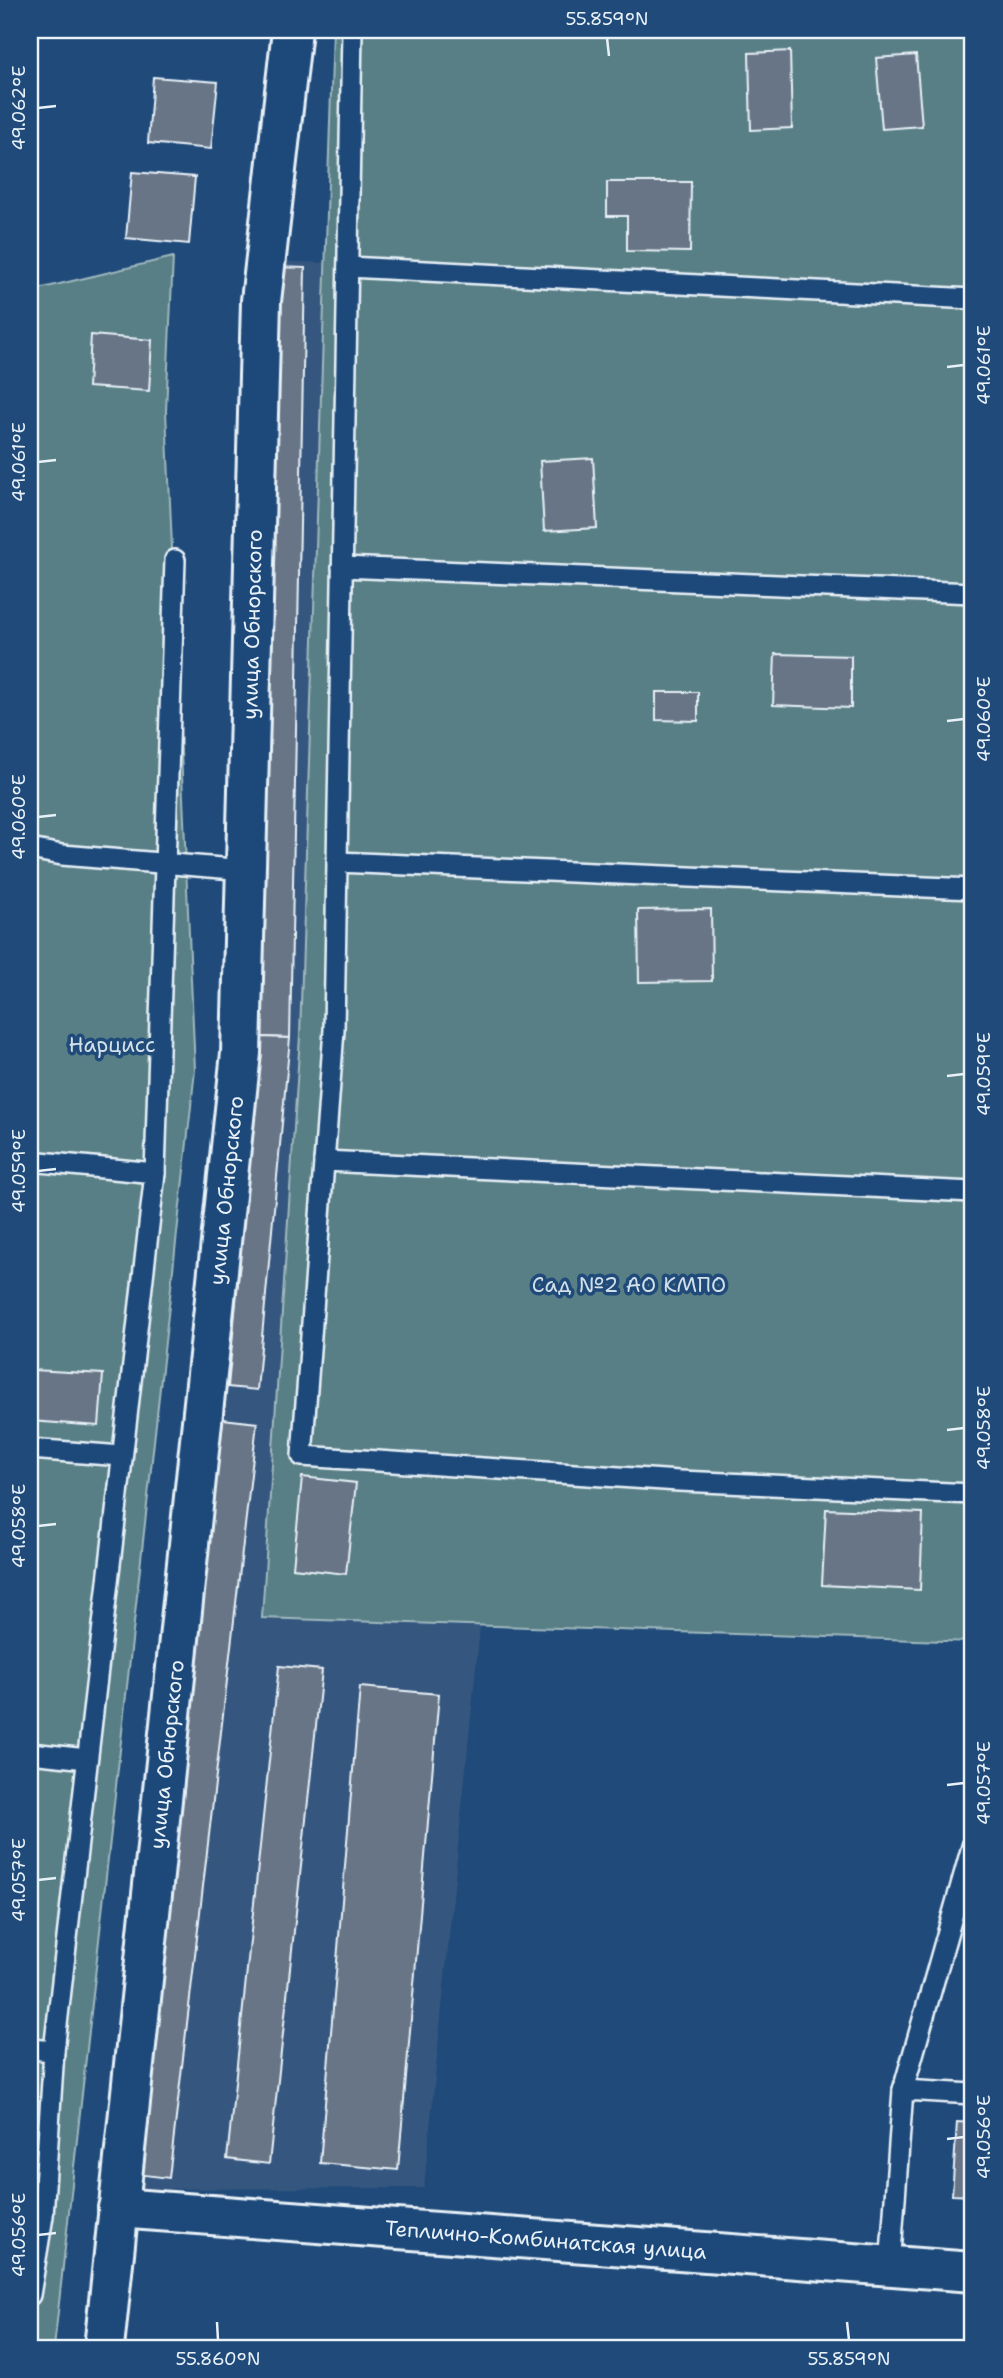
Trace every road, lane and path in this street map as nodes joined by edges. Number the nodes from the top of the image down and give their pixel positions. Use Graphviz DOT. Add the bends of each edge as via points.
graph roads {
  1 [pos="292,30"];
  2 [pos="352,30"];
  3 [pos="348,267"];
  4 [pos="973,299"];
  5 [pos="175,559"];
  6 [pos="342,567"];
  7 [pos="973,593"];
  8 [pos="30,849"];
  9 [pos="337,862"];
  10 [pos="165,864"];
  11 [pos="246,870"];
  12 [pos="973,889"];
  13 [pos="30,1161"];
  14 [pos="324,1161"];
  15 [pos="155,1173"];
  16 [pos="973,1192"];
  17 [pos="30,1448"];
  18 [pos="122,1456"];
  19 [pos="973,1494"];
  20 [pos="30,1753"];
  21 [pos="88,1759"];
  22 [pos="973,1843"];
  23 [pos="30,2049"];
  24 [pos="54,2051"];
  25 [pos="903,2090"];
  26 [pos="973,2094"];
  27 [pos="118,2208"];
  28 [pos="890,2267"];
  29 [pos="973,2272"];
  30 [pos="30,2295"];
  31 [pos="104,2348"];
  1 -- 11 [label="street, улица Обнорского" via="261,301"];
  2 -- 3 [label="lane"];
  3 -- 4 [label="lane"];
  3 -- 6 [label="lane"];
  5 -- 10 [label="lane"];
  6 -- 7 [label="lane"];
  6 -- 9 [label="lane"];
  8 -- 10 [label="lane"];
  9 -- 12 [label="lane"];
  9 -- 14 [label="lane" via="334,1030"];
  10 -- 11 [label="lane"];
  10 -- 15 [label="lane"];
  11 -- 27 [label="street, улица Обнорского" via="241,1053"];
  13 -- 15 [label="lane"];
  14 -- 16 [label="lane"];
  14 -- 19 [label="lane" via="302,1456 678,1481"];
  15 -- 18 [label="lane"];
  17 -- 18 [label="lane"];
  18 -- 21 [label="lane"];
  20 -- 21 [label="lane"];
  21 -- 24 [label="lane"];
  22 -- 25 [label="lane"];
  23 -- 24 [label="lane"];
  24 -- 30 [label="lane" via="43,2216"];
  25 -- 26 [label="lane"];
  25 -- 28 [label="lane"];
  27 -- 28 [label="street, Теплично-Комбинатская улица"];
  27 -- 31 [label="street, улица Обнорского"];
  28 -- 29 [label="street, Теплично-Комбинатская улица"];
}
